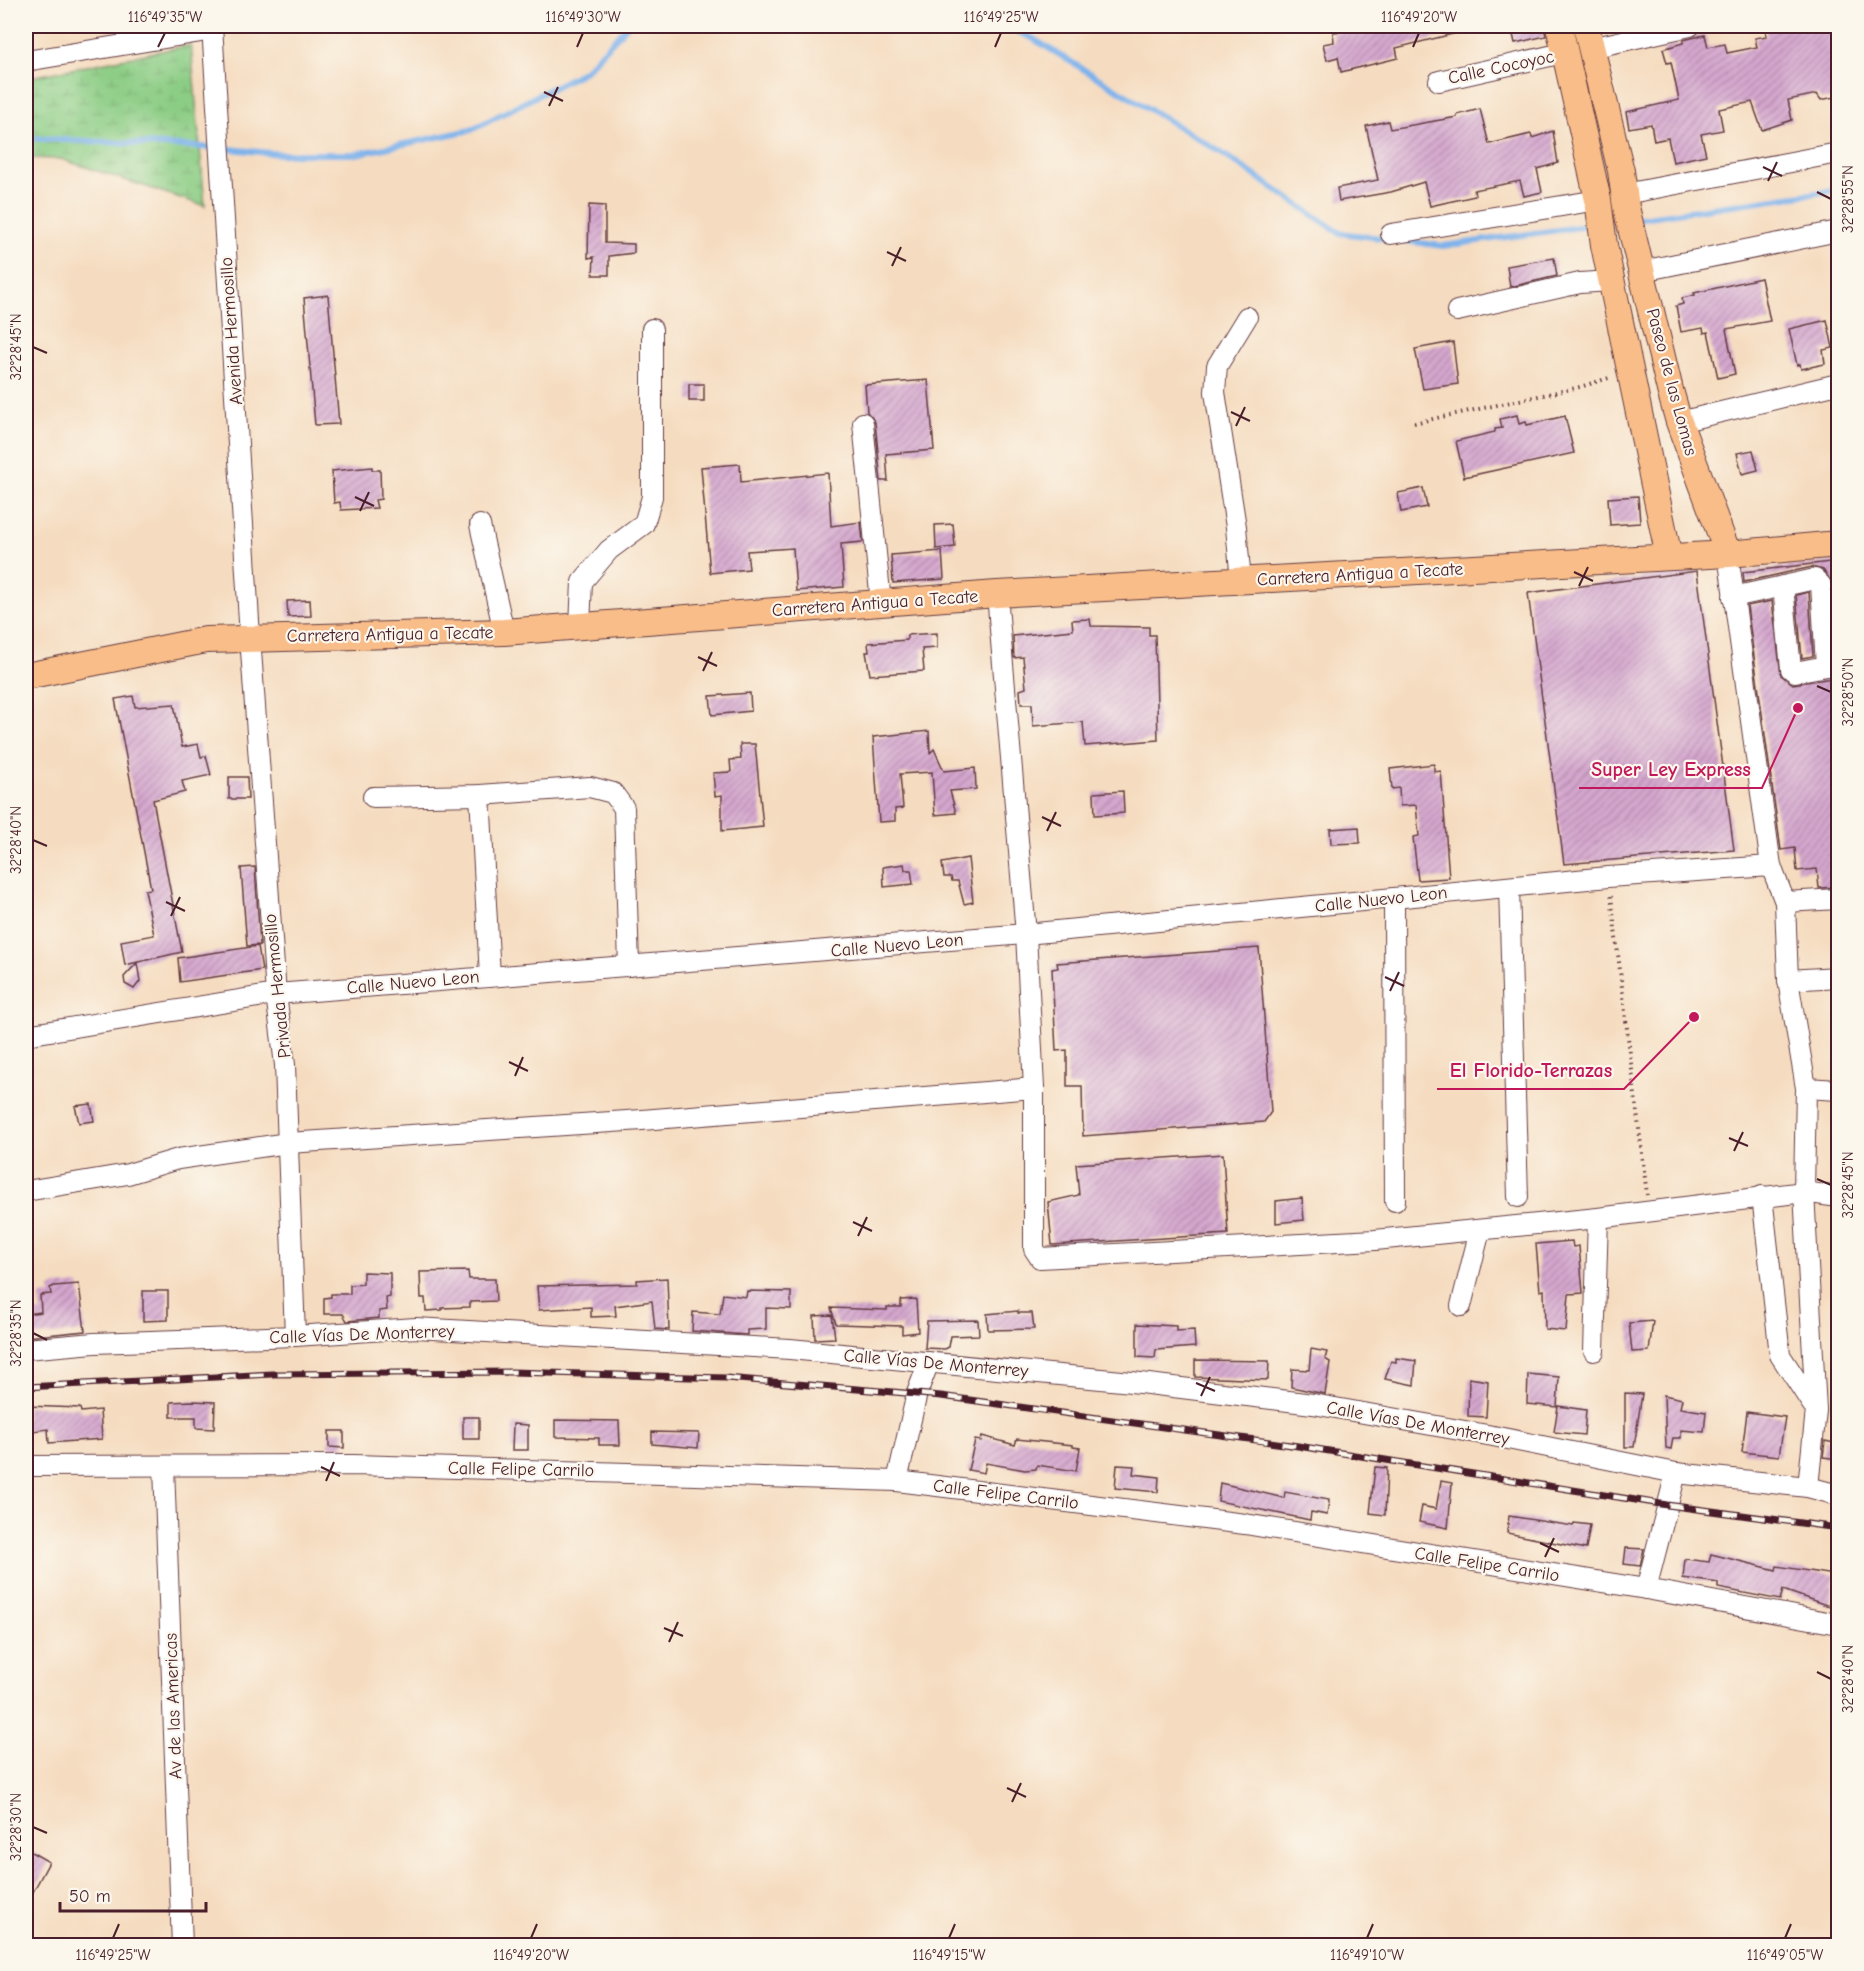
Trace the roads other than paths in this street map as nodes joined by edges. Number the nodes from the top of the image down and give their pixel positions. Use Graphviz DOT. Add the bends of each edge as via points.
graph roads {
  1 [pos="1690,26"];
  2 [pos="213,28"];
  3 [pos="1561,37"];
  4 [pos="1588,37"];
  5 [pos="26,61"];
  6 [pos="1439,81"];
  7 [pos="1839,153"];
  8 [pos="1625,201"];
  9 [pos="1599,208"];
  10 [pos="1839,231"];
  11 [pos="1391,234"];
  12 [pos="1642,271"];
  13 [pos="1611,281"];
  14 [pos="1457,311"];
  15 [pos="1246,317"];
  16 [pos="652,329"];
  17 [pos="1658,340"];
  18 [pos="1625,345"];
  19 [pos="1839,384"];
  20 [pos="1679,422"];
  21 [pos="863,423"];
  22 [pos="480,525"];
  23 [pos="1839,544"];
  24 [pos="1728,554"];
  25 [pos="1669,557"];
  26 [pos="1241,581"];
  27 [pos="1783,586"];
  28 [pos="997,594"];
  29 [pos="1733,597"];
  30 [pos="881,603"];
  31 [pos="580,626"];
  32 [pos="504,632"];
  33 [pos="250,637"];
  34 [pos="1832,666"];
  35 [pos="26,676"];
  36 [pos="480,795"];
  37 [pos="373,797"];
  38 [pos="1771,866"];
  39 [pos="1509,887"];
  40 [pos="1394,898"];
  41 [pos="1839,899"];
  42 [pos="1785,903"];
  43 [pos="1026,934"];
  44 [pos="629,966"];
  45 [pos="490,976"];
  46 [pos="1839,976"];
  47 [pos="1788,980"];
  48 [pos="276,994"];
  49 [pos="26,1035"];
  50 [pos="1034,1088"];
  51 [pos="1806,1088"];
  52 [pos="1839,1090"];
  53 [pos="288,1143"];
  54 [pos="26,1191"];
  55 [pos="1804,1192"];
  56 [pos="1762,1196"];
  57 [pos="1518,1197"];
  58 [pos="1839,1197"];
  59 [pos="1395,1201"];
  60 [pos="1598,1218"];
  61 [pos="1480,1230"];
  62 [pos="1461,1306"];
  63 [pos="295,1336"];
  64 [pos="26,1349"];
  65 [pos="1594,1351"];
  66 [pos="929,1362"];
  67 [pos="1816,1410"];
  68 [pos="26,1466"];
  69 [pos="165,1467"];
  70 [pos="1676,1473"];
  71 [pos="897,1481"];
  72 [pos="1808,1487"];
  73 [pos="1839,1495"];
  74 [pos="1646,1589"];
  75 [pos="1839,1624"];
  76 [pos="182,1946"];
  1 -- 4 [label="street"];
  2 -- 5 [label="street"];
  2 -- 33 [label="street, Avenida Hermosillo"];
  3 -- 6 [label="street, Calle Cocoyoc"];
  3 -- 9 [label="main road, Paseo de las Lomas"];
  4 -- 8 [label="main road, Paseo de las Lomas" via="1622,171"];
  7 -- 8 [label="street"];
  8 -- 12 [label="main road, Paseo de las Lomas"];
  9 -- 11 [label="street"];
  9 -- 13 [label="main road, Paseo de las Lomas"];
  10 -- 12 [label="street"];
  12 -- 17 [label="main road, Paseo de las Lomas"];
  13 -- 14 [label="street" via="1580,283"];
  13 -- 18 [label="main road, Paseo de las Lomas"];
  15 -- 26 [label="street" via="1217,366 1215,392"];
  16 -- 31 [label="street" via="652,497 644,524 609,550 582,582"];
  17 -- 18 [label="main road"];
  17 -- 20 [label="main road, Paseo de las Lomas"];
  18 -- 25 [label="main road, Paseo de las Lomas"];
  19 -- 20 [label="street"];
  20 -- 24 [label="main road, Paseo de las Lomas"];
  21 -- 30 [label="street"];
  22 -- 32 [label="street"];
  23 -- 24 [label="main road, Carretera Antigua a Tecate"];
  24 -- 25 [label="main road, Carretera Antigua a Tecate"];
  24 -- 29 [label="street"];
  25 -- 26 [label="main road, Carretera Antigua a Tecate"];
  26 -- 28 [label="main road, Carretera Antigua a Tecate"];
  27 -- 29 [label="street"];
  27 -- 34 [label="street" via="1815,579 1821,585"];
  27 -- 34 [label="street" via="1791,669 1795,672"];
  28 -- 30 [label="main road, Carretera Antigua a Tecate"];
  28 -- 43 [label="street"];
  29 -- 38 [label="street"];
  30 -- 31 [label="main road, Carretera Antigua a Tecate"];
  31 -- 32 [label="main road, Carretera Antigua a Tecate"];
  32 -- 33 [label="main road, Carretera Antigua a Tecate"];
  33 -- 35 [label="main road, Carretera Antigua a Tecate" via="206,640"];
  33 -- 48 [label="street, Privada Hermosillo"];
  36 -- 37 [label="street"];
  36 -- 44 [label="street" via="590,787 613,793 624,808"];
  36 -- 45 [label="street"];
  38 -- 39 [label="street, Calle Nuevo Leon"];
  38 -- 42 [label="street"];
  39 -- 40 [label="street, Calle Nuevo Leon"];
  39 -- 57 [label="street"];
  40 -- 43 [label="street, Calle Nuevo Leon"];
  40 -- 59 [label="street"];
  41 -- 42 [label="street"];
  42 -- 47 [label="street"];
  43 -- 44 [label="street, Calle Nuevo Leon"];
  43 -- 50 [label="street"];
  44 -- 45 [label="street, Calle Nuevo Leon"];
  45 -- 48 [label="street, Calle Nuevo Leon"];
  46 -- 47 [label="street"];
  47 -- 51 [label="street"];
  48 -- 49 [label="street, Calle Nuevo Leon"];
  48 -- 53 [label="street, Privada Hermosillo" via="285,1065"];
  50 -- 53 [label="street" via="642,1120"];
  50 -- 61 [label="street" via="1034,1249 1040,1258 1375,1240"];
  51 -- 52 [label="street"];
  51 -- 55 [label="street"];
  53 -- 54 [label="street" via="178,1159 128,1174"];
  53 -- 63 [label="street, Privada Hermosillo"];
  55 -- 56 [label="street"];
  55 -- 58 [label="street"];
  55 -- 67 [label="street"];
  56 -- 60 [label="street"];
  56 -- 67 [label="street" via="1780,1355"];
  60 -- 61 [label="street"];
  60 -- 65 [label="street"];
  61 -- 62 [label="street"];
  63 -- 64 [label="street, Calle Vías De Monterrey"];
  63 -- 66 [label="street, Calle Vías De Monterrey" via="416,1328 470,1330 790,1349"];
  66 -- 70 [label="street, Calle Vías De Monterrey" via="1313,1404"];
  66 -- 71 [label="street" via="917,1393"];
  67 -- 72 [label="street"];
  68 -- 69 [label="street, Calle Felipe Carrilo"];
  69 -- 71 [label="street, Calle Felipe Carrilo" via="365,1465"];
  69 -- 76 [label="street, Av de las Americas"];
  70 -- 72 [label="street, Calle Vías De Monterrey"];
  70 -- 74 [label="street"];
  71 -- 74 [label="street, Calle Felipe Carrilo" via="1245,1524"];
  72 -- 73 [label="street, Calle Vías De Monterrey"];
  74 -- 75 [label="street, Calle Felipe Carrilo"];
}
